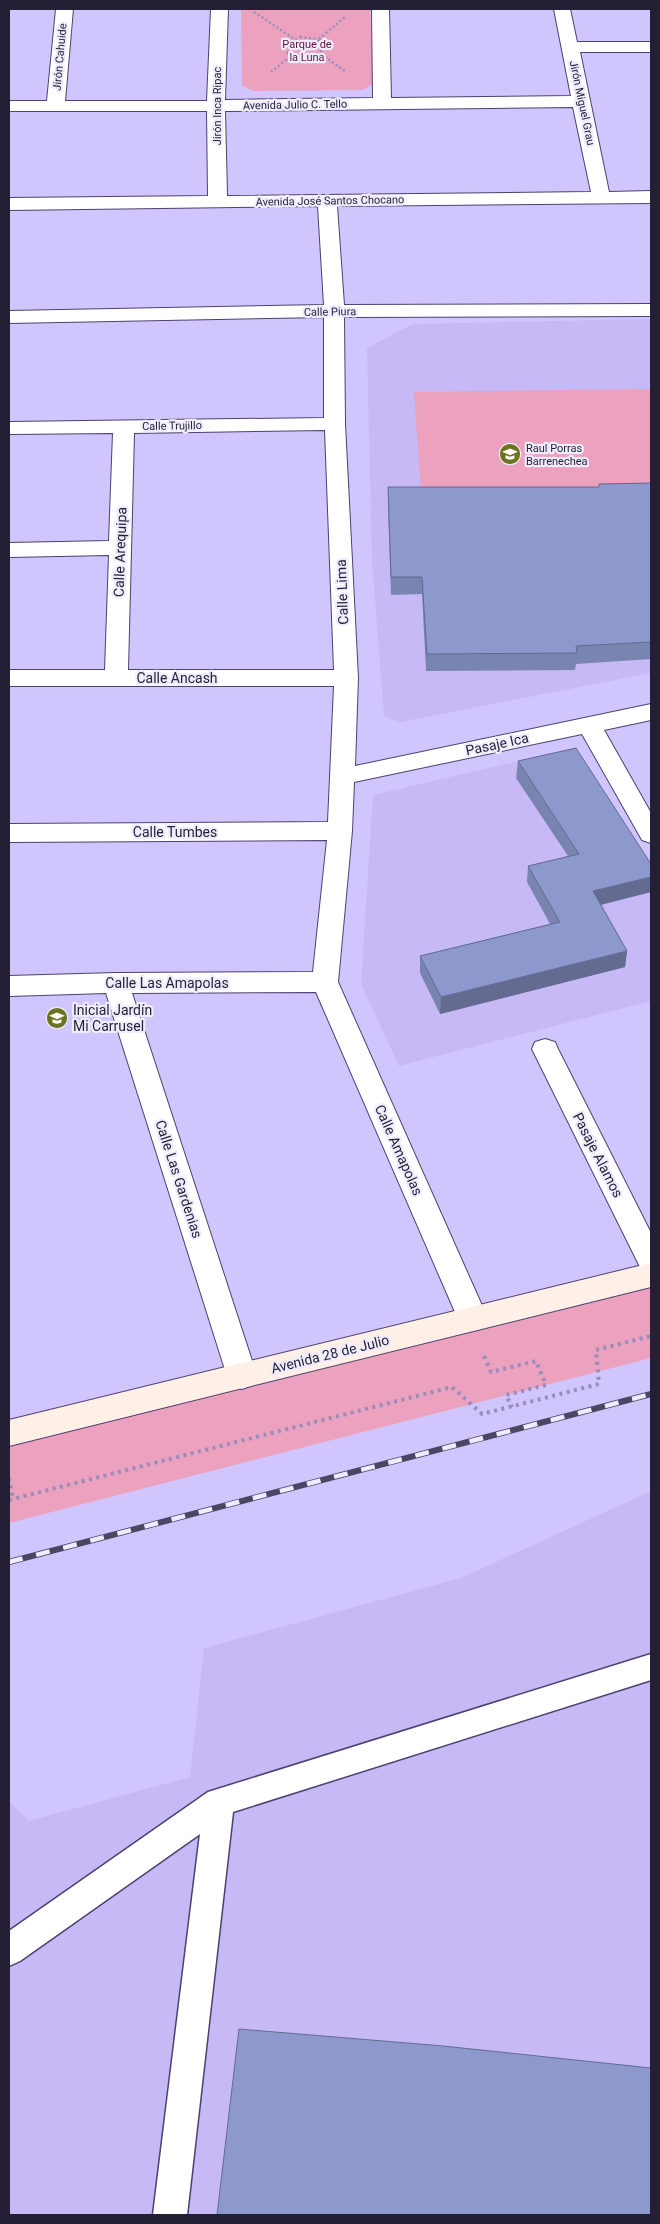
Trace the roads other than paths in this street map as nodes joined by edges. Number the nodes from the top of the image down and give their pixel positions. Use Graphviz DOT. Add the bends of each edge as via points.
graph roads {
  1 [pos="64,9"];
  2 [pos="219,9"];
  3 [pos="380,9"];
  4 [pos="562,9"];
  5 [pos="651,46"];
  6 [pos="570,47"];
  7 [pos="582,102"];
  8 [pos="382,104"];
  9 [pos="9,106"];
  10 [pos="56,106"];
  11 [pos="216,106"];
  12 [pos="601,197"];
  13 [pos="651,197"];
  14 [pos="327,201"];
  15 [pos="218,203"];
  16 [pos="9,204"];
  17 [pos="651,310"];
  18 [pos="334,311"];
  19 [pos="9,317"];
  20 [pos="335,424"];
  21 [pos="124,426"];
  22 [pos="9,428"];
  23 [pos="120,548"];
  24 [pos="9,550"];
  25 [pos="9,678"];
  26 [pos="116,678"];
  27 [pos="346,678"];
  28 [pos="651,712"];
  29 [pos="589,725"];
  30 [pos="344,776"];
  31 [pos="340,831"];
  32 [pos="9,833"];
  33 [pos="651,834"];
  34 [pos="325,982"];
  35 [pos="116,983"];
  36 [pos="9,986"];
  37 [pos="545,1049"];
  38 [pos="651,1261"];
  39 [pos="651,1274"];
  40 [pos="472,1319"];
  41 [pos="242,1376"];
  42 [pos="9,1434"];
  43 [pos="651,1667"];
  44 [pos="219,1802"];
  45 [pos="9,1950"];
  46 [pos="170,2215"];
  1 -- 10 [label="street, Jirón Cahuide"];
  2 -- 11 [label="street, Jirón Inca Ripac"];
  3 -- 8 [label="street"];
  4 -- 6 [label="street, Jirón Miguel Grau"];
  5 -- 6 [label="street"];
  6 -- 7 [label="street, Jirón Miguel Grau"];
  7 -- 8 [label="street, Avenida Julio C. Tello"];
  7 -- 12 [label="street, Jirón Miguel Grau"];
  8 -- 11 [label="street, Avenida Julio C. Tello"];
  9 -- 10 [label="street, Avenida Julio C. Tello"];
  10 -- 11 [label="street, Avenida Julio C. Tello"];
  11 -- 15 [label="street, Jirón Inca Ripac"];
  12 -- 13 [label="street, Avenida José Santos Chocano"];
  12 -- 14 [label="street, Avenida José Santos Chocano"];
  14 -- 15 [label="street, Avenida José Santos Chocano"];
  14 -- 18 [label="street, Calle Lima"];
  15 -- 16 [label="street, Avenida José Santos Chocano"];
  17 -- 18 [label="street, Calle Piura"];
  18 -- 19 [label="street, Calle Piura"];
  18 -- 20 [label="street, Calle Lima"];
  20 -- 21 [label="street, Calle Trujillo"];
  20 -- 27 [label="street, Calle Lima"];
  21 -- 22 [label="street, Calle Trujillo"];
  21 -- 23 [label="street, Calle Arequipa"];
  23 -- 24 [label="street"];
  23 -- 26 [label="street, Calle Arequipa"];
  25 -- 26 [label="street, Calle Ancash"];
  26 -- 27 [label="street, Calle Ancash"];
  27 -- 30 [label="street, Calle Lima"];
  28 -- 29 [label="street, Pasaje Ica"];
  29 -- 30 [label="street, Pasaje Ica"];
  29 -- 33 [label="street"];
  30 -- 31 [label="street, Calle Lima"];
  31 -- 32 [label="street, Calle Tumbes"];
  31 -- 34 [label="street, Calle Lima"];
  34 -- 35 [label="street, Calle Las Amapolas"];
  34 -- 40 [label="street, Calle Amapolas"];
  35 -- 36 [label="street, Calle Las Amapolas"];
  35 -- 41 [label="street, Calle Las Gardenias"];
  37 -- 38 [label="street, Pasaje Alamos"];
  39 -- 40 [label="street, Avenida 28 de Julio"];
  40 -- 41 [label="street, Avenida 28 de Julio"];
  41 -- 42 [label="street, Avenida 28 de Julio"];
  43 -- 44 [label="lane"];
  44 -- 45 [label="lane"];
  44 -- 46 [label="lane"];
}
